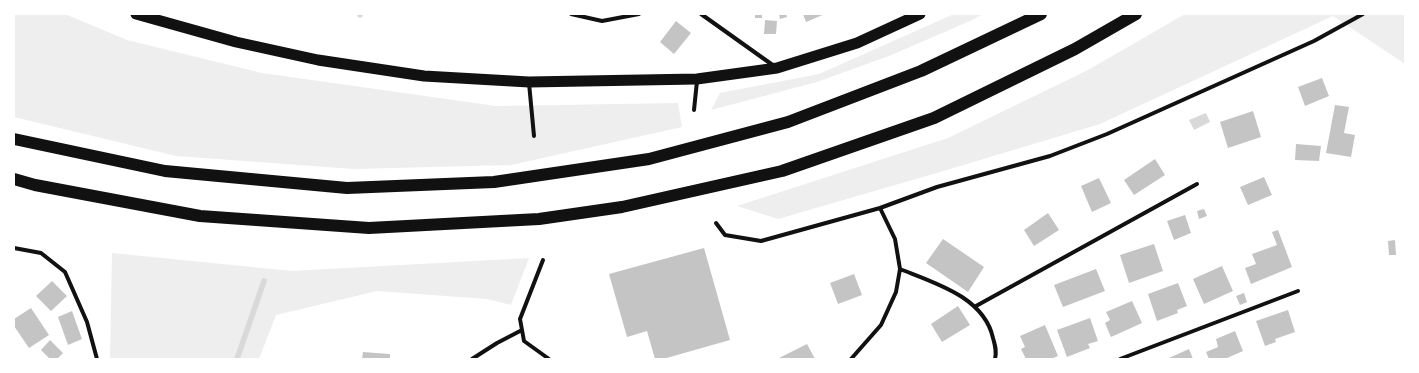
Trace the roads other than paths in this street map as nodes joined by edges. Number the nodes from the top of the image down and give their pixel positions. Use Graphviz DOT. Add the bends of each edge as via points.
graph roads {
  1 [pos="136,14"];
  2 [pos="571,14"];
  3 [pos="638,14"];
  4 [pos="701,14"];
  5 [pos="920,14"];
  6 [pos="1041,14"];
  7 [pos="1136,14"];
  8 [pos="1362,14"];
  9 [pos="778,68"];
  10 [pos="697,79"];
  11 [pos="529,82"];
  12 [pos="694,110"];
  13 [pos="534,136"];
  14 [pos="14,139"];
  15 [pos="14,179"];
  16 [pos="1197,184"];
  17 [pos="880,208"];
  18 [pos="716,223"];
  19 [pos="14,248"];
  20 [pos="543,260"];
  21 [pos="900,269"];
  22 [pos="1298,291"];
  23 [pos="976,306"];
  24 [pos="522,330"];
  25 [pos="97,359"];
  26 [pos="472,359"];
  27 [pos="549,359"];
  28 [pos="851,359"];
  29 [pos="995,359"];
  30 [pos="1120,359"];
  1 -- 11 [label="highway" via="236,42 318,60 424,76"];
  2 -- 3 [label="street" via="602,21"];
  4 -- 9 [label="street"];
  5 -- 9 [label="highway" via="857,43"];
  6 -- 14 [label="highway" via="921,71 788,122 649,159 494,182 339,187 165,171"];
  7 -- 15 [label="highway" via="1075,50 934,118 782,171 622,207 539,219 369,228 200,216"];
  8 -- 17 [label="street" via="1314,41 1107,134 1050,156 937,187"];
  9 -- 10 [label="highway"];
  10 -- 11 [label="highway"];
  10 -- 12 [label="street"];
  11 -- 13 [label="street"];
  16 -- 23 [label="street"];
  17 -- 18 [label="street" via="761,241 725,235"];
  17 -- 21 [label="street" via="895,239"];
  19 -- 25 [label="street" via="41,253 65,272 87,322"];
  20 -- 24 [label="street" via="520,319"];
  21 -- 23 [label="street" via="944,286"];
  21 -- 28 [label="street" via="896,292 882,325"];
  22 -- 30 [label="street"];
  23 -- 29 [label="street" via="991,329 997,352"];
  24 -- 26 [label="street"];
  24 -- 27 [label="street" via="524,341"];
}
